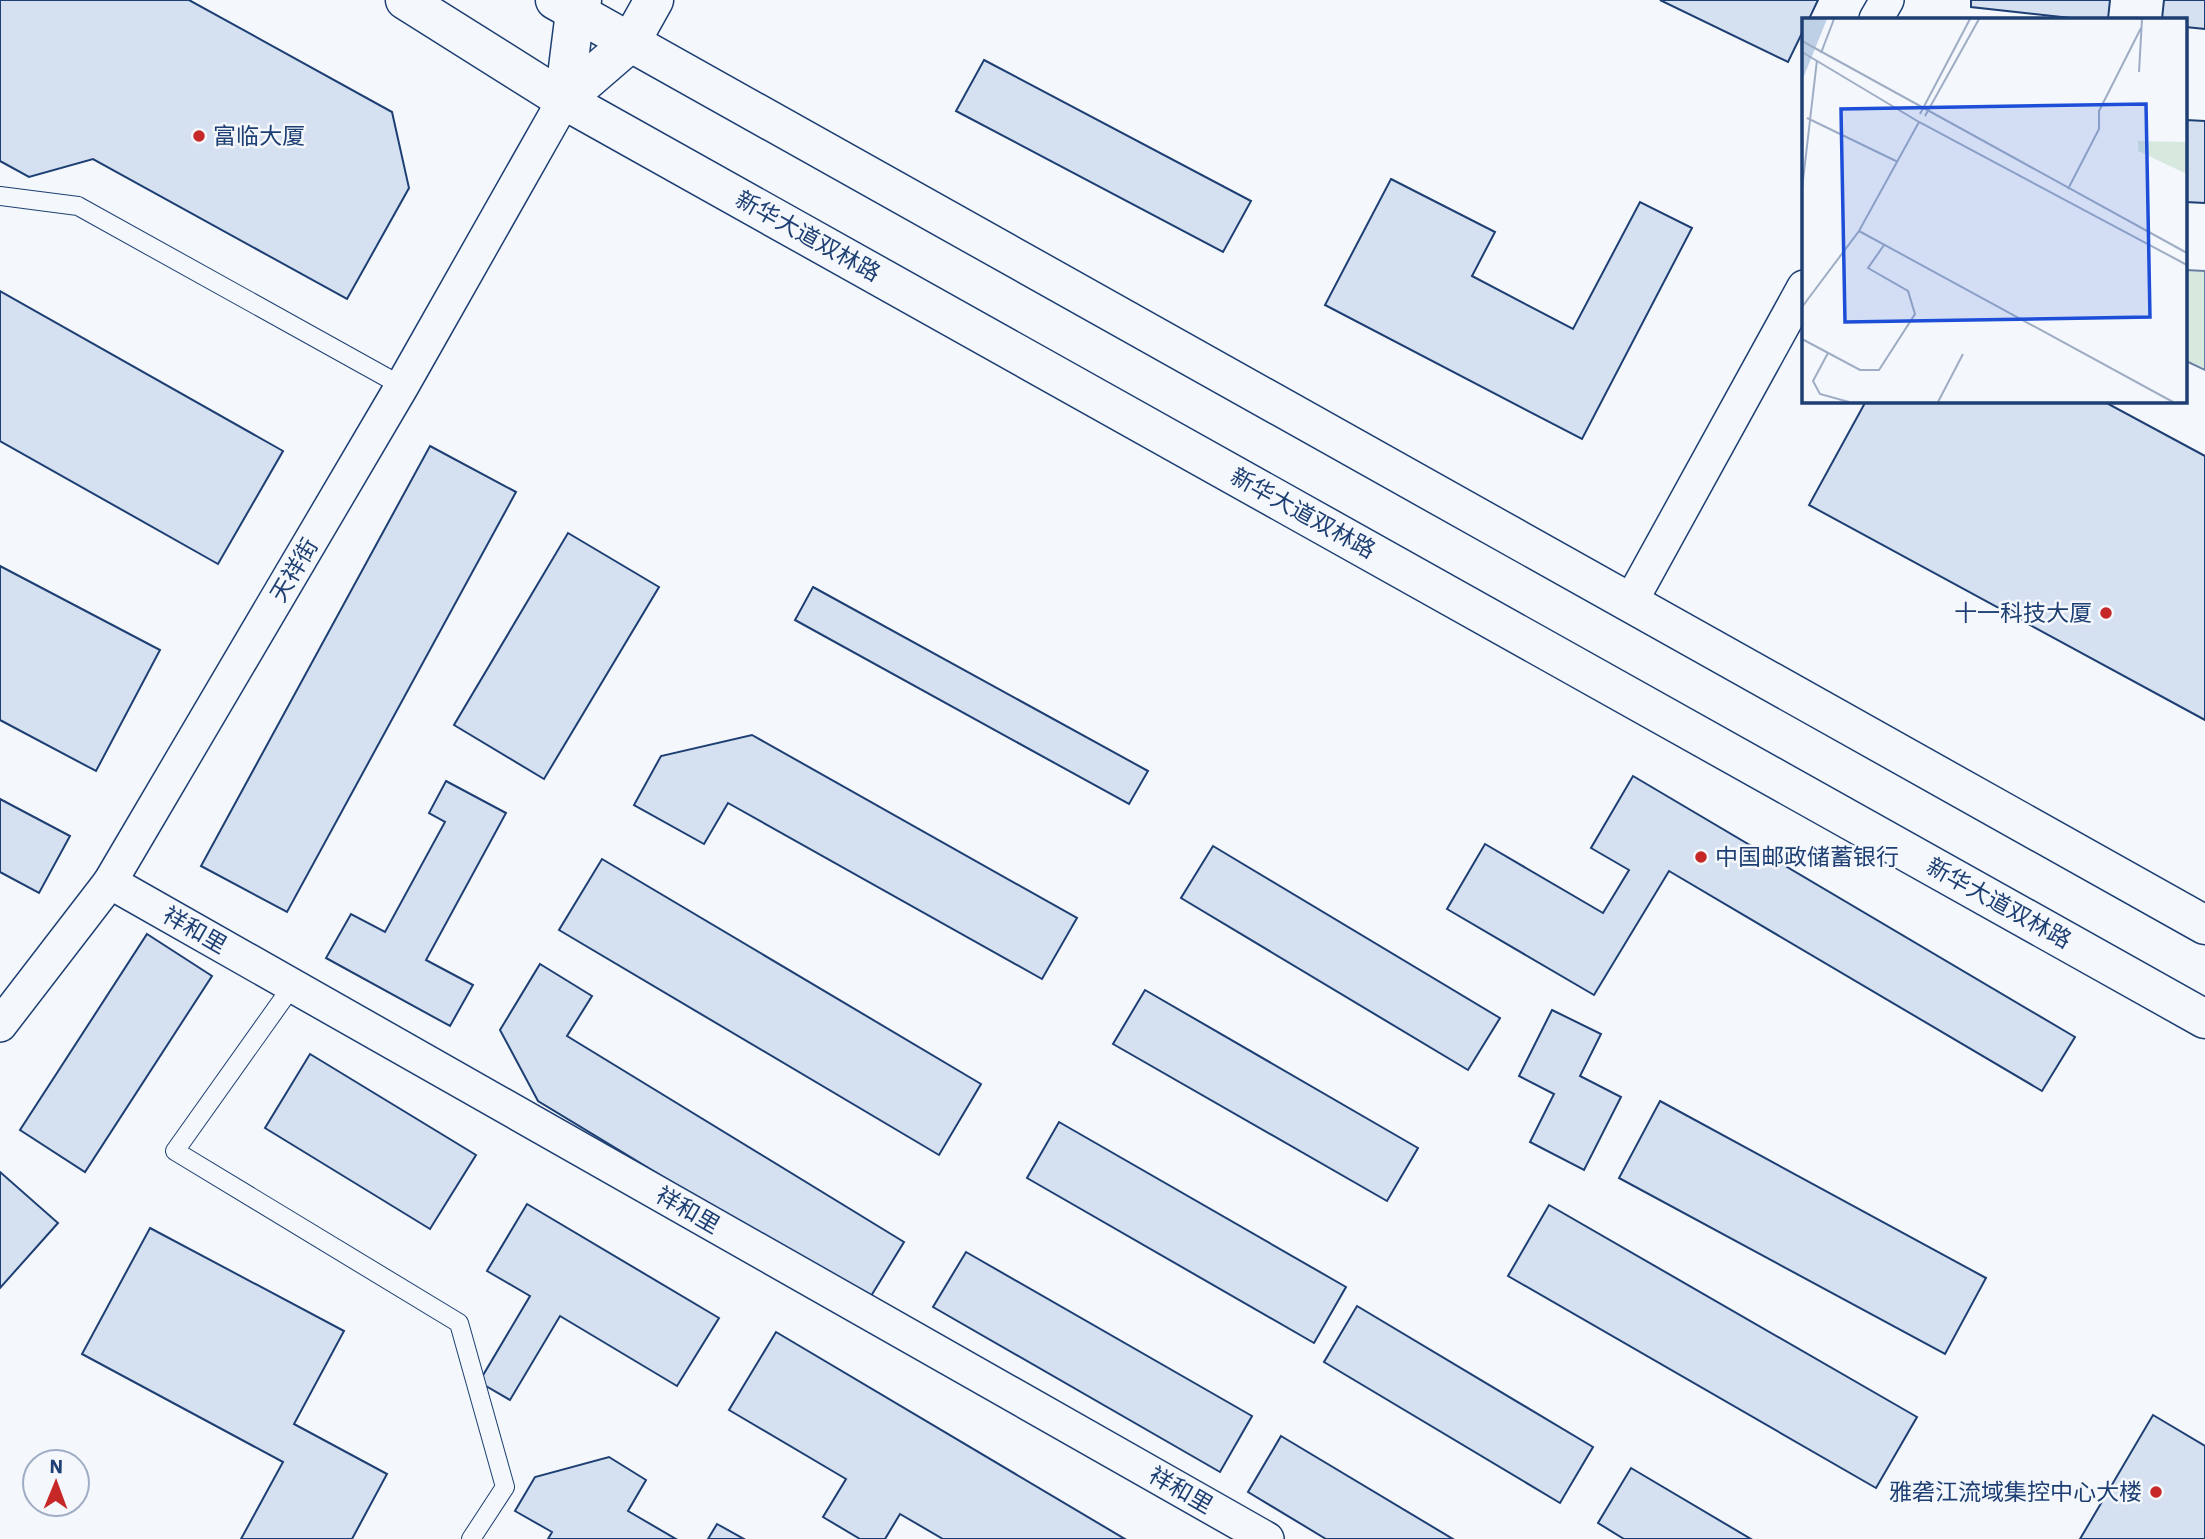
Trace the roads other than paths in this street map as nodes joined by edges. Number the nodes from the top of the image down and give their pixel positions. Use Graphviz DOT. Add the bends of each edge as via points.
graph roads {
  1 [pos="405,0"];
  2 [pos="654,0"];
  3 [pos="1886,0"];
  4 [pos="571,4"];
  5 [pos="1877,18"];
  6 [pos="630,43"];
  7 [pos="564,100"];
  8 [pos="0,196"];
  9 [pos="1802,291"];
  10 [pos="402,386"];
  11 [pos="1630,603"];
  12 [pos="110,882"];
  13 [pos="2205,925"];
  14 [pos="293,985"];
  15 [pos="2205,1019"];
  16 [pos="0,1024"];
  17 [pos="471,1539"];
  18 [pos="1267,1539"];
  1 -- 7 [label="main road, 新华大道双林路"];
  2 -- 6 [label="main road"];
  3 -- 5 [label="street"];
  4 -- 6 [label="main road"];
  4 -- 7 [label="main road"];
  6 -- 7 [label="main road"];
  6 -- 11 [label="main road"];
  7 -- 10 [label="street, 天祥街"];
  7 -- 15 [label="main road, 新华大道双林路"];
  8 -- 10 [label="lane" via="78,206"];
  9 -- 11 [label="street"];
  10 -- 12 [label="street, 天祥街"];
  11 -- 13 [label="main road"];
  12 -- 14 [label="street, 祥和里"];
  12 -- 16 [label="street, 天祥街"];
  14 -- 17 [label="lane" via="175,1151 459,1323 505,1487"];
  14 -- 18 [label="street, 祥和里"];
}
